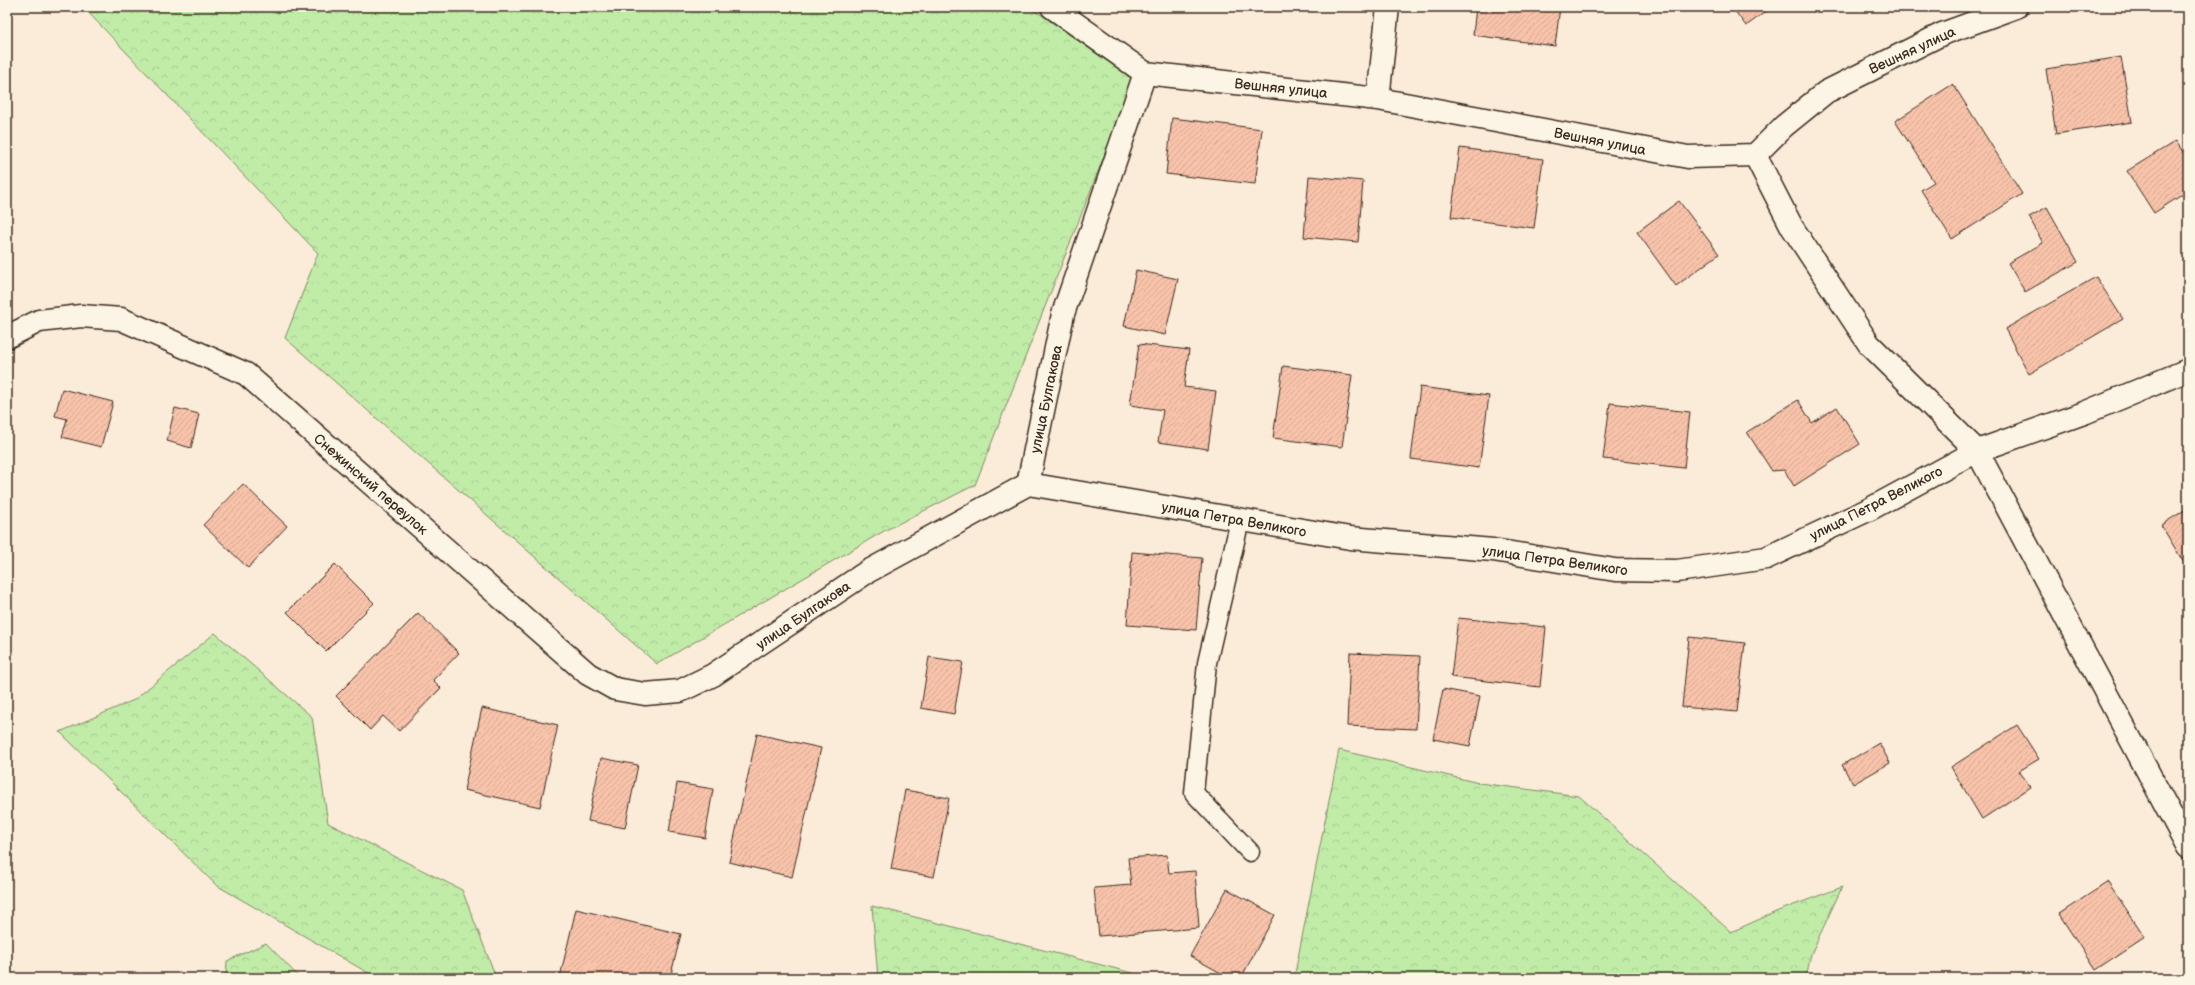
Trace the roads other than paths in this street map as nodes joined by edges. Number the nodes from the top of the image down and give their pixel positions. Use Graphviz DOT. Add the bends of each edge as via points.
graph roads {
  1 [pos="1052,7"];
  2 [pos="1388,7"];
  3 [pos="2016,7"];
  4 [pos="1145,73"];
  5 [pos="1378,99"];
  6 [pos="1755,155"];
  7 [pos="7,337"];
  8 [pos="2188,370"];
  9 [pos="1977,451"];
  10 [pos="1028,484"];
  11 [pos="1240,520"];
  12 [pos="713,675"];
  13 [pos="2188,847"];
  14 [pos="1250,852"];
  1 -- 4 [label="street"];
  2 -- 5 [label="street"];
  3 -- 6 [label="street, Вешняя улица" via="1942,34 1826,92 1784,126"];
  4 -- 5 [label="street, Вешняя улица"];
  4 -- 10 [label="street, улица Булгакова" via="1063,314"];
  5 -- 6 [label="street, Вешняя улица" via="1688,157"];
  6 -- 9 [label="street" via="1792,227 1869,344"];
  7 -- 12 [label="street, Снежинский переулок" via="38,321 81,316 121,318 246,374 588,674 615,689 645,694 680,691"];
  8 -- 9 [label="street, улица Петра Великого" via="2084,413"];
  9 -- 11 [label="street, улица Петра Великого" via="1870,509 1766,558 1677,571 1615,570 1494,550 1350,538"];
  9 -- 13 [label="street"];
  10 -- 11 [label="street, улица Петра Великого"];
  10 -- 12 [label="street, улица Булгакова" via="867,572"];
  11 -- 14 [label="lane" via="1207,664 1194,793"];
}
